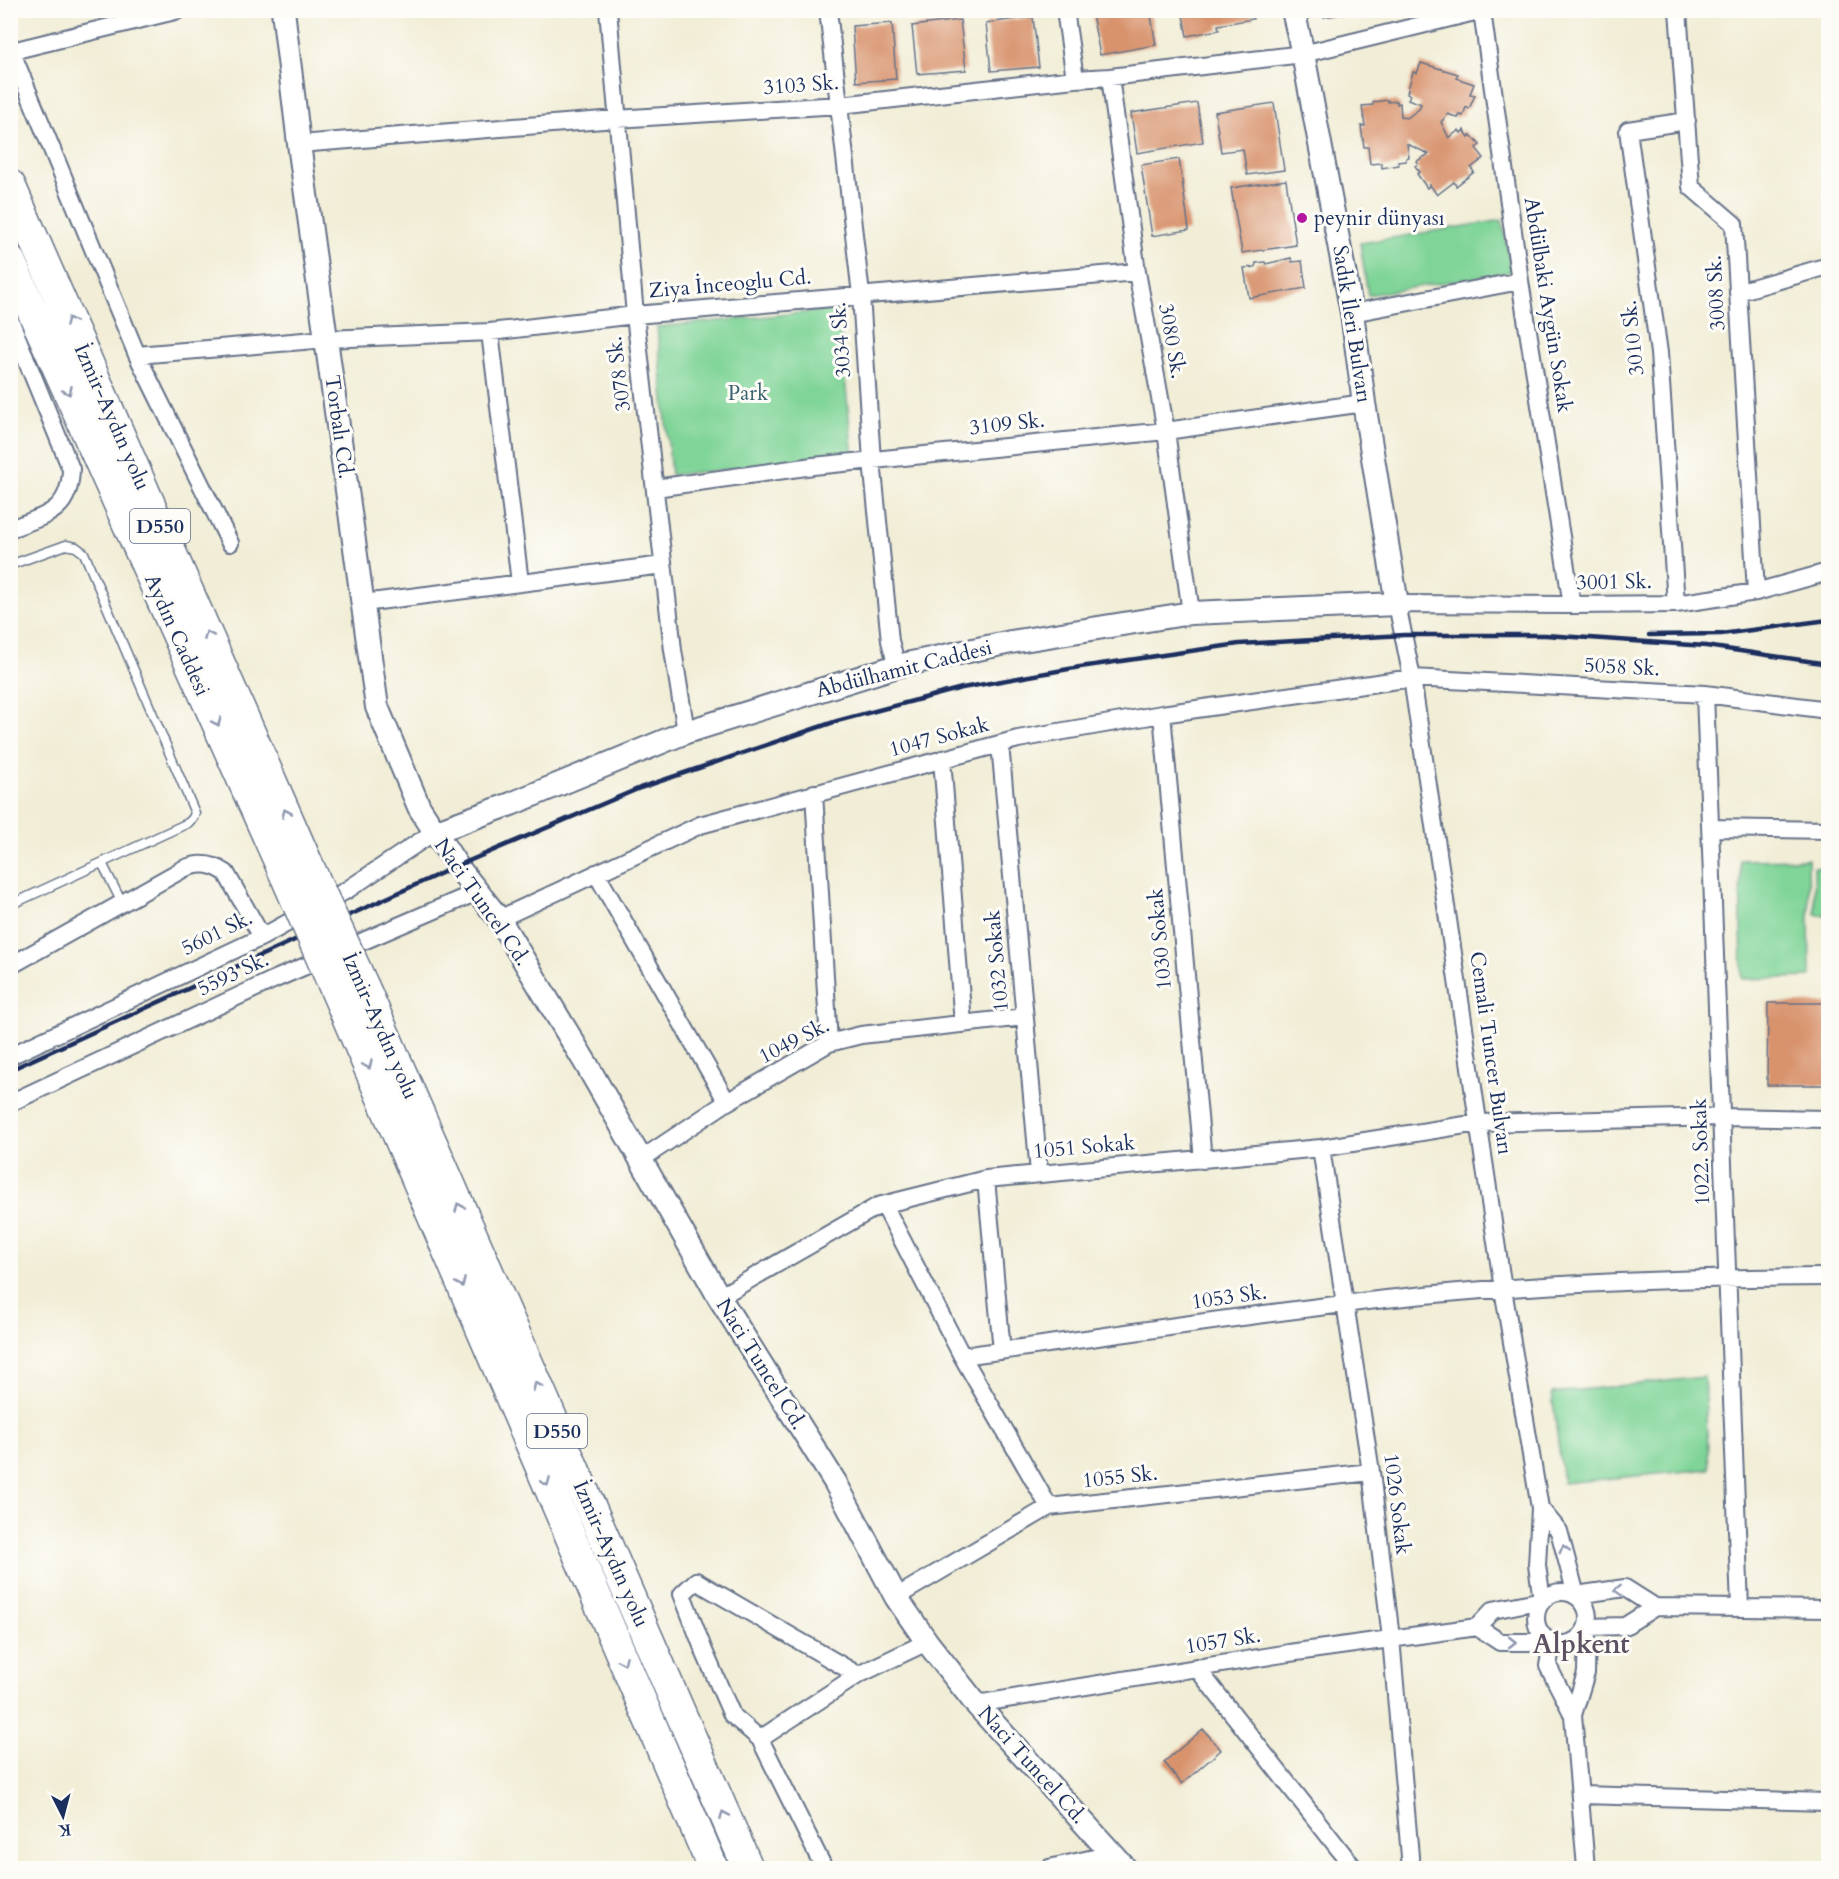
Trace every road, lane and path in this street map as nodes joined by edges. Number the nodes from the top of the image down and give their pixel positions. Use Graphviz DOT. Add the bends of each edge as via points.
graph roads {
  1 [pos="179,10"];
  2 [pos="283,10"];
  3 [pos="608,10"];
  4 [pos="828,10"];
  5 [pos="1065,10"];
  6 [pos="1293,10"];
  7 [pos="1678,10"];
  8 [pos="1482,11"];
  9 [pos="11,50"];
  10 [pos="1304,54"];
  11 [pos="1110,77"];
  12 [pos="1075,79"];
  13 [pos="840,105"];
  14 [pos="616,119"];
  15 [pos="1687,121"];
  16 [pos="299,144"];
  17 [pos="10,185"];
  18 [pos="10,261"];
  19 [pos="1828,266"];
  20 [pos="1137,272"];
  21 [pos="1520,281"];
  22 [pos="1738,292"];
  23 [pos="861,295"];
  24 [pos="1352,313"];
  25 [pos="635,315"];
  26 [pos="10,321"];
  27 [pos="490,332"];
  28 [pos="327,339"];
  29 [pos="137,355"];
  30 [pos="1364,403"];
  31 [pos="1166,430"];
  32 [pos="872,461"];
  33 [pos="655,488"];
  34 [pos="10,529"];
  35 [pos="230,543"];
  36 [pos="663,565"];
  37 [pos="10,566"];
  38 [pos="1828,572"];
  39 [pos="520,583"];
  40 [pos="1756,591"];
  41 [pos="363,603"];
  42 [pos="1676,603"];
  43 [pos="1397,604"];
  44 [pos="1572,605"];
  45 [pos="1191,613"];
  46 [pos="897,666"];
  47 [pos="1412,678"];
  48 [pos="1705,694"];
  49 [pos="1828,710"];
  50 [pos="1162,714"];
  51 [pos="686,732"];
  52 [pos="1000,744"];
  53 [pos="942,759"];
  54 [pos="814,794"];
  55 [pos="1711,828"];
  56 [pos="1828,831"];
  57 [pos="434,832"];
  58 [pos="102,863"];
  59 [pos="298,872"];
  60 [pos="596,873"];
  61 [pos="477,892"];
  62 [pos="122,903"];
  63 [pos="10,905"];
  64 [pos="499,919"];
  65 [pos="262,937"];
  66 [pos="10,966"];
  67 [pos="356,1003"];
  68 [pos="1025,1017"];
  69 [pos="963,1024"];
  70 [pos="829,1043"];
  71 [pos="10,1056"];
  72 [pos="10,1102"];
  73 [pos="727,1102"];
  74 [pos="1723,1117"];
  75 [pos="1828,1119"];
  76 [pos="1478,1123"];
  77 [pos="1321,1148"];
  78 [pos="640,1160"];
  79 [pos="1203,1160"];
  80 [pos="1039,1173"];
  81 [pos="986,1179"];
  82 [pos="884,1205"];
  83 [pos="1828,1277"];
  84 [pos="1728,1278"];
  85 [pos="1503,1289"];
  86 [pos="719,1297"];
  87 [pos="1345,1304"];
  88 [pos="1002,1351"];
  89 [pos="962,1356"];
  90 [pos="1371,1472"];
  91 [pos="1049,1507"];
  92 [pos="1540,1508"];
  93 [pos="1576,1595"];
  94 [pos="897,1597"];
  95 [pos="1542,1600"];
  96 [pos="1655,1607"];
  97 [pos="1740,1608"];
  98 [pos="1828,1609"];
  99 [pos="1477,1627"];
  100 [pos="1587,1627"];
  101 [pos="1391,1638"];
  102 [pos="927,1642"];
  103 [pos="1552,1642"];
  104 [pos="1196,1667"];
  105 [pos="858,1676"];
  106 [pos="976,1704"];
  107 [pos="1573,1715"];
  108 [pos="760,1739"];
  109 [pos="1581,1795"];
  110 [pos="1828,1802"];
  111 [pos="1119,1861"];
  112 [pos="713,1869"];
  113 [pos="748,1869"];
  114 [pos="824,1869"];
  115 [pos="1049,1869"];
  116 [pos="1354,1869"];
  117 [pos="1411,1869"];
  118 [pos="1586,1869"];
  1 -- 9 [label="street"];
  2 -- 16 [label="main road, Torbalı Cd."];
  3 -- 14 [label="street, 3078 Sk."];
  4 -- 13 [label="street, 3034 Sk."];
  5 -- 12 [label="street"];
  6 -- 10 [label="main road, Sadık İleri Bulvarı"];
  7 -- 15 [label="street, 3008 Sk."];
  8 -- 10 [label="street, 3103 Sk."];
  8 -- 21 [label="street, Abdülbaki Aygün Sokak"];
  9 -- 29 [label="street"];
  10 -- 11 [label="street, 3103 Sk."];
  10 -- 24 [label="main road, Sadık İleri Bulvarı"];
  11 -- 12 [label="street, 3103 Sk."];
  11 -- 20 [label="street, 3080 Sk."];
  12 -- 13 [label="street, 3103 Sk."];
  13 -- 14 [label="street, 3103 Sk."];
  13 -- 23 [label="street, 3034 Sk."];
  14 -- 16 [label="street, 3103 Sk."];
  14 -- 25 [label="street, 3078 Sk."];
  15 -- 22 [label="street, 3008 Sk." via="1691,186 1734,224"];
  15 -- 42 [label="street, 3010 Sk." via="1628,130 1659,353"];
  16 -- 28 [label="main road, Torbalı Cd."];
  59 -- 17 [label="highway, İzmir-Aydın yolu / D550, one-way"];
  18 -- 59 [label="highway, Aydın Caddesi / D550, one-way"];
  19 -- 22 [label="street"];
  20 -- 23 [label="street, Ziya İnceoglu Cd."];
  20 -- 31 [label="street, 3080 Sk."];
  21 -- 24 [label="street"];
  21 -- 44 [label="street, Abdülbaki Aygün Sokak"];
  22 -- 40 [label="street, 3008 Sk."];
  23 -- 25 [label="street, Ziya İnceoglu Cd."];
  23 -- 32 [label="street, 3034 Sk."];
  24 -- 30 [label="main road, Sadık İleri Bulvarı"];
  25 -- 27 [label="street, Ziya İnceoglu Cd."];
  25 -- 33 [label="street, 3078 Sk."];
  26 -- 34 [label="street" via="71,469 71,484 53,512"];
  27 -- 28 [label="street, Ziya İnceoglu Cd."];
  27 -- 39 [label="street"];
  28 -- 29 [label="street, Ziya İnceoglu Cd."];
  28 -- 41 [label="main road, Torbalı Cd."];
  29 -- 35 [label="street"];
  30 -- 31 [label="street, 3109 Sk."];
  30 -- 43 [label="main road, Sadık İleri Bulvarı"];
  31 -- 32 [label="street, 3109 Sk."];
  31 -- 45 [label="street, 3080 Sk."];
  32 -- 33 [label="street, 3109 Sk."];
  32 -- 46 [label="street, 3034 Sk." via="890,641"];
  33 -- 36 [label="street, 3078 Sk."];
  36 -- 39 [label="street"];
  36 -- 51 [label="street, 3078 Sk."];
  37 -- 58 [label="lane" via="66,545 76,546 84,553 194,807 188,823"];
  38 -- 40 [label="street, 3001 Sk."];
  39 -- 41 [label="street"];
  40 -- 42 [label="street, 3001 Sk."];
  41 -- 57 [label="main road, Torbalı Cd." via="377,707 419,807"];
  42 -- 44 [label="street, 3001 Sk."];
  43 -- 44 [label="street, 3001 Sk."];
  43 -- 45 [label="main road, Abdülhamit Caddesi"];
  43 -- 47 [label="street, Cemali Tuncer Bulvarı"];
  45 -- 46 [label="main road, Abdülhamit Caddesi" via="1011,642"];
  46 -- 51 [label="main road, Abdülhamit Caddesi"];
  47 -- 48 [label="street, 5058 Sk."];
  47 -- 50 [label="street, 1047 Sokak"];
  47 -- 76 [label="street, Cemali Tuncer Bulvarı"];
  48 -- 49 [label="street, 5058 Sk."];
  48 -- 55 [label="street, 1022. Sokak"];
  50 -- 52 [label="street, 1047 Sokak"];
  50 -- 79 [label="street, 1030 Sokak"];
  51 -- 57 [label="main road, Abdülhamit Caddesi"];
  52 -- 53 [label="street, 1047 Sokak"];
  52 -- 68 [label="street, 1032 Sokak"];
  53 -- 54 [label="street, 1047 Sokak"];
  53 -- 69 [label="street"];
  54 -- 60 [label="street, 1047 Sokak" via="700,825"];
  54 -- 70 [label="street"];
  55 -- 56 [label="street"];
  55 -- 74 [label="street, 1022. Sokak"];
  57 -- 61 [label="main road, Naci Tuncel Cd."];
  57 -- 65 [label="street, 5601 Sk." via="347,890"];
  58 -- 62 [label="lane"];
  58 -- 63 [label="lane"];
  59 -- 67 [label="highway, İzmir-Aydın yolu / D550, bridge"];
  60 -- 64 [label="street, 1047 Sokak"];
  60 -- 73 [label="street"];
  61 -- 64 [label="main road, Naci Tuncel Cd."];
  61 -- 72 [label="street, 5593 Sk." via="273,980"];
  62 -- 65 [label="street" via="183,869 210,864 226,873"];
  62 -- 66 [label="street"];
  64 -- 78 [label="main road, Naci Tuncel Cd."];
  65 -- 71 [label="street, 5601 Sk."];
  67 -- 112 [label="highway, İzmir-Aydın yolu / D550, one-way"];
  113 -- 67 [label="highway, İzmir-Aydın yolu / D550, one-way"];
  68 -- 69 [label="street, 1049 Sk."];
  68 -- 80 [label="street, 1032 Sokak"];
  69 -- 70 [label="street, 1049 Sk." via="861,1035"];
  70 -- 73 [label="street, 1049 Sk."];
  73 -- 78 [label="street, 1049 Sk."];
  74 -- 75 [label="street, 1051 Sokak"];
  74 -- 76 [label="street, 1051 Sokak"];
  74 -- 84 [label="street, 1022. Sokak"];
  76 -- 77 [label="street, 1051 Sokak"];
  76 -- 85 [label="street, Cemali Tuncer Bulvarı"];
  77 -- 79 [label="street, 1051 Sokak"];
  77 -- 87 [label="street, 1026 Sokak"];
  78 -- 86 [label="main road, Naci Tuncel Cd."];
  79 -- 80 [label="street, 1051 Sokak"];
  80 -- 81 [label="street, 1051 Sokak"];
  81 -- 82 [label="street, 1051 Sokak"];
  81 -- 88 [label="street"];
  82 -- 86 [label="street, 1051 Sokak"];
  82 -- 89 [label="street"];
  83 -- 84 [label="street, 1053 Sk."];
  84 -- 85 [label="street, 1053 Sk."];
  84 -- 97 [label="street, 1022. Sokak"];
  85 -- 87 [label="street, 1053 Sk."];
  85 -- 92 [label="street, Cemali Tuncer Bulvarı"];
  86 -- 94 [label="main road, Naci Tuncel Cd." via="835,1482"];
  87 -- 88 [label="street, 1053 Sk."];
  87 -- 90 [label="street, 1026 Sokak"];
  88 -- 89 [label="street, 1053 Sk."];
  89 -- 91 [label="street"];
  90 -- 91 [label="street, 1055 Sk."];
  90 -- 101 [label="street, 1026 Sokak"];
  91 -- 94 [label="street, 1055 Sk."];
  93 -- 92 [label="street, one-way" via="1559,1532"];
  92 -- 95 [label="street, Cemali Tuncer Bulvarı" via="1537,1565"];
  93 -- 95 [label="street" via="1558,1592"];
  96 -- 93 [label="street, one-way" via="1625,1588"];
  93 -- 100 [label="street" via="1587,1609"];
  94 -- 102 [label="main road, Naci Tuncel Cd."];
  95 -- 99 [label="street" via="1493,1610"];
  95 -- 103 [label="street" via="1537,1624"];
  96 -- 97 [label="street"];
  96 -- 100 [label="street" via="1625,1626"];
  97 -- 98 [label="street"];
  99 -- 101 [label="street, 1057 Sk."];
  99 -- 103 [label="street, one-way" via="1500,1642"];
  100 -- 103 [label="street" via="1576,1640"];
  100 -- 107 [label="street" via="1586,1673"];
  101 -- 104 [label="street, 1057 Sk."];
  101 -- 117 [label="street, 1026 Sokak"];
  102 -- 105 [label="street"];
  102 -- 106 [label="main road, Naci Tuncel Cd."];
  103 -- 107 [label="street" via="1548,1666"];
  104 -- 106 [label="street, 1057 Sk."];
  104 -- 116 [label="street"];
  105 -- 108 [label="street"];
  105 -- 108 [label="street" via="696,1581 682,1594 704,1651 732,1715"];
  106 -- 111 [label="main road, Naci Tuncel Cd."];
  107 -- 109 [label="street"];
  108 -- 114 [label="street"];
  109 -- 110 [label="street"];
  109 -- 118 [label="street"];
  111 -- 115 [label="street"];
}
